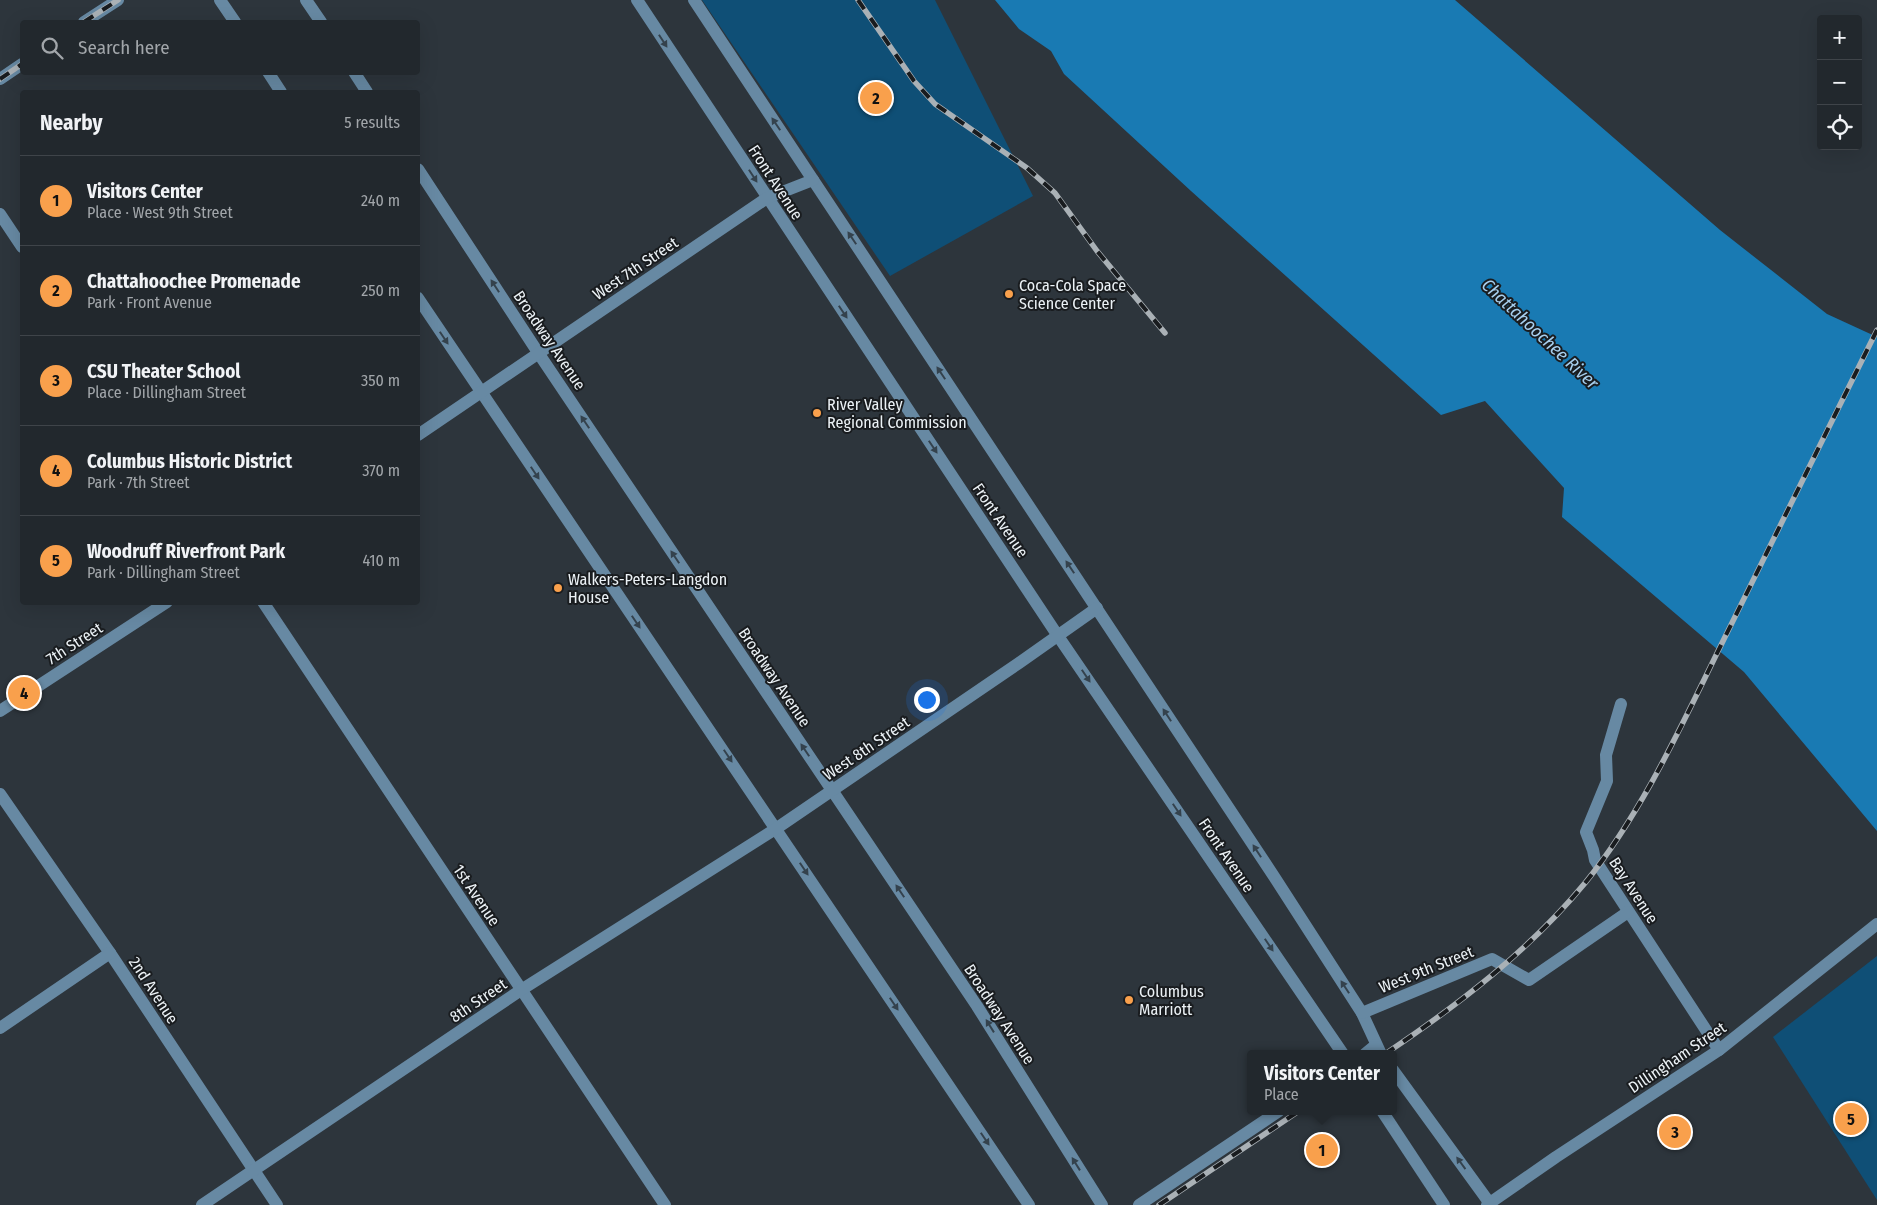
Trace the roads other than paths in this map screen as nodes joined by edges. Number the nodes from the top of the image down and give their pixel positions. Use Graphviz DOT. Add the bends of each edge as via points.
graph roads {
  1 [pos="118,0"];
  2 [pos="220,0"];
  3 [pos="306,0"];
  4 [pos="636,0"];
  5 [pos="694,0"];
  6 [pos="87,20"];
  7 [pos="234,20"];
  8 [pos="320,20"];
  9 [pos="20,65"];
  10 [pos="270,75"];
  11 [pos="356,75"];
  12 [pos="0,79"];
  13 [pos="281,90"];
  14 [pos="366,90"];
  15 [pos="420,172"];
  16 [pos="813,180"];
  17 [pos="767,198"];
  18 [pos="0,214"];
  19 [pos="20,244"];
  20 [pos="420,301"];
  21 [pos="539,354"];
  22 [pos="481,393"];
  23 [pos="420,434"];
  24 [pos="161,605"];
  25 [pos="264,605"];
  26 [pos="1096,608"];
  27 [pos="1058,636"];
  28 [pos="1621,704"];
  29 [pos="0,711"];
  30 [pos="832,790"];
  31 [pos="0,794"];
  32 [pos="777,828"];
  33 [pos="1628,912"];
  34 [pos="1877,924"];
  35 [pos="110,953"];
  36 [pos="521,990"];
  37 [pos="1362,1013"];
  38 [pos="0,1028"];
  39 [pos="1340,1050"];
  40 [pos="1379,1050"];
  41 [pos="1719,1050"];
  42 [pos="1397,1076"];
  43 [pos="1273,1115"];
  44 [pos="1385,1115"];
  45 [pos="254,1171"];
  46 [pos="1490,1204"];
  47 [pos="202,1205"];
  48 [pos="277,1205"];
  49 [pos="665,1205"];
  50 [pos="1029,1205"];
  51 [pos="1102,1205"];
  52 [pos="1139,1205"];
  53 [pos="1444,1205"];
  1 -- 6 [label="street"];
  2 -- 7 [label="street"];
  3 -- 8 [label="street"];
  4 -- 17 [label="street, Front Avenue, one-way"];
  16 -- 5 [label="street, Front Avenue, one-way"];
  9 -- 12 [label="street"];
  10 -- 13 [label="street"];
  11 -- 14 [label="street"];
  21 -- 15 [label="street, Broadway Avenue, one-way"];
  16 -- 17 [label="street, West 7th Street"];
  26 -- 16 [label="street, Front Avenue, one-way"];
  17 -- 21 [label="street, West 7th Street"];
  17 -- 27 [label="street, Front Avenue, one-way"];
  18 -- 19 [label="street"];
  20 -- 22 [label="street, one-way"];
  21 -- 22 [label="street, West 7th Street"];
  30 -- 21 [label="street, Broadway Avenue, one-way"];
  22 -- 23 [label="street"];
  22 -- 32 [label="street, one-way"];
  24 -- 29 [label="street, 7th Street"];
  25 -- 36 [label="street, 1st Avenue"];
  26 -- 27 [label="street, West 8th Street"];
  37 -- 26 [label="street, Front Avenue, one-way"];
  27 -- 30 [label="street, West 8th Street"];
  27 -- 39 [label="street, Front Avenue, one-way"];
  28 -- 33 [label="street, Bay Avenue" via="1606,755 1607,781 1586,832 1595,860"];
  30 -- 32 [label="street, West 8th Street"];
  51 -- 30 [label="street, Broadway Avenue, one-way" via="977,1006"];
  31 -- 35 [label="street, 2nd Avenue"];
  32 -- 36 [label="street, 8th Street"];
  32 -- 50 [label="street, one-way"];
  33 -- 37 [label="street, West 9th Street" via="1529,980 1492,959"];
  33 -- 41 [label="street, Bay Avenue"];
  34 -- 41 [label="street, Dillingham Street"];
  35 -- 38 [label="street"];
  35 -- 45 [label="street, 2nd Avenue"];
  36 -- 45 [label="street, 8th Street"];
  36 -- 49 [label="street, 1st Avenue"];
  37 -- 40 [label="street, Front Avenue"];
  41 -- 46 [label="street, Dillingham Street"];
  46 -- 42 [label="street, one-way"];
  43 -- 52 [label="street"];
  44 -- 53 [label="street"];
  45 -- 47 [label="street, 8th Street"];
  45 -- 48 [label="street, 2nd Avenue"];
}
